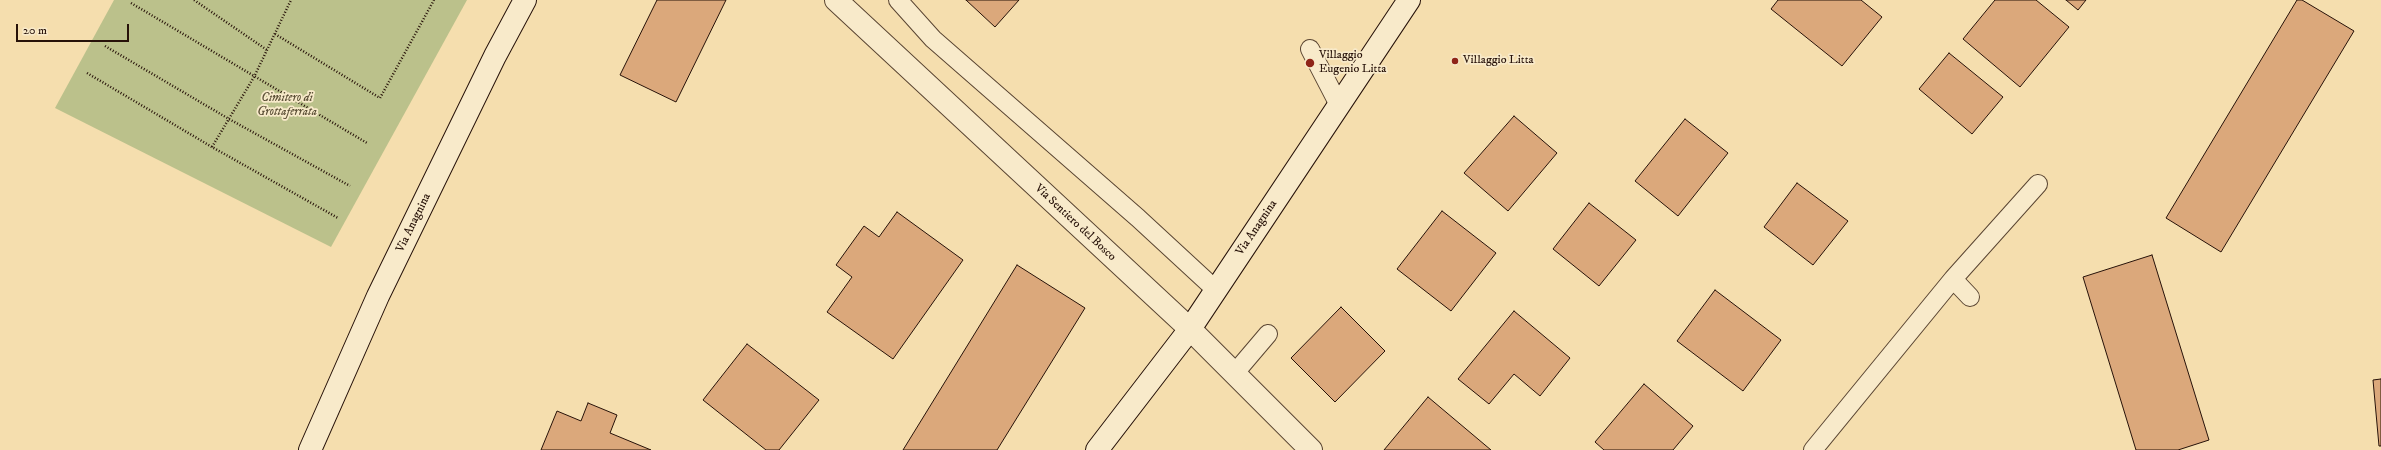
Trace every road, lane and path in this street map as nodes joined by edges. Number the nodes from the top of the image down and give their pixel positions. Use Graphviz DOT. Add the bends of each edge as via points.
graph roads {
  1 [pos="194,0"];
  2 [pos="291,0"];
  3 [pos="434,0"];
  4 [pos="525,0"];
  5 [pos="836,0"];
  6 [pos="898,0"];
  7 [pos="1409,0"];
  8 [pos="131,3"];
  9 [pos="275,34"];
  10 [pos="105,46"];
  11 [pos="1310,49"];
  12 [pos="267,50"];
  13 [pos="87,73"];
  14 [pos="254,77"];
  15 [pos="1339,105"];
  16 [pos="229,120"];
  17 [pos="367,143"];
  18 [pos="212,147"];
  19 [pos="2038,184"];
  20 [pos="350,186"];
  21 [pos="338,218"];
  22 [pos="1953,279"];
  23 [pos="1216,290"];
  24 [pos="1970,297"];
  25 [pos="1190,330"];
  26 [pos="1268,334"];
  27 [pos="1234,374"];
  28 [pos="310,450"];
  29 [pos="1097,450"];
  30 [pos="1311,450"];
  31 [pos="1813,450"];
  1 -- 12 [label="path"];
  2 -- 9 [label="path"];
  3 -- 9 [label="path" via="380,98"];
  4 -- 28 [label="main road, Via Anagnina" via="494,56 378,296"];
  5 -- 25 [label="main road, Via Sentiero del Bosco"];
  6 -- 23 [label="lane" via="933,39 1138,218"];
  7 -- 15 [label="main road, Via Anagnina"];
  8 -- 14 [label="path"];
  9 -- 12 [label="path"];
  10 -- 16 [label="path"];
  11 -- 15 [label="lane"];
  12 -- 14 [label="path"];
  13 -- 18 [label="path"];
  14 -- 16 [label="path"];
  14 -- 17 [label="path"];
  15 -- 23 [label="main road, Via Anagnina"];
  16 -- 18 [label="path"];
  16 -- 20 [label="path"];
  18 -- 21 [label="path"];
  19 -- 22 [label="lane"];
  22 -- 24 [label="lane"];
  22 -- 31 [label="lane"];
  23 -- 25 [label="main road, Via Anagnina"];
  25 -- 27 [label="main road, Via Sentiero del Bosco"];
  25 -- 29 [label="main road, Via Anagnina"];
  26 -- 27 [label="lane"];
  27 -- 30 [label="main road, Via Sentiero del Bosco"];
}
